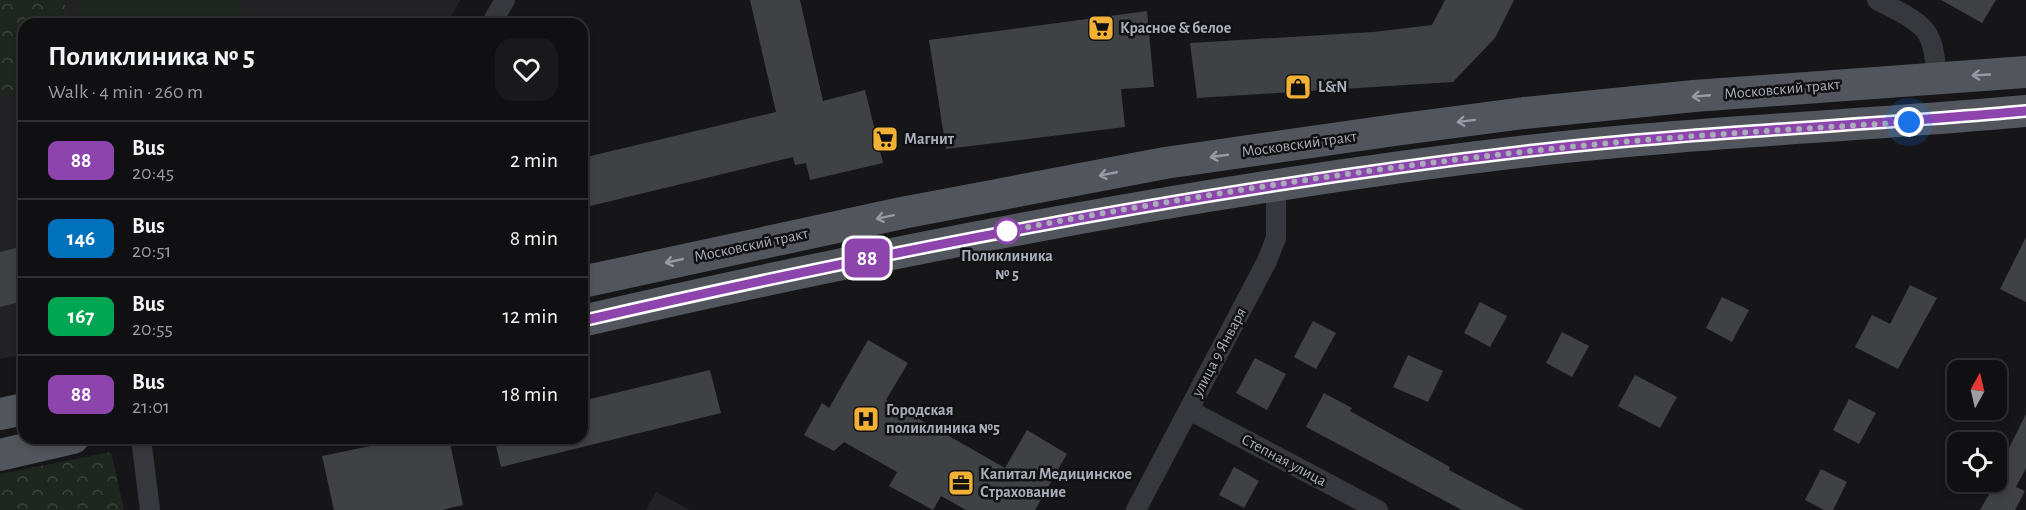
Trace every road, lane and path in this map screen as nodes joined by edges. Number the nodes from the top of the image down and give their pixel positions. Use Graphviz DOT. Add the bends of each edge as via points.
graph roads {
  1 [pos="505,0"];
  2 [pos="1877,0"];
  3 [pos="494,18"];
  4 [pos="2026,72"];
  5 [pos="1937,77"];
  6 [pos="2026,111"];
  7 [pos="1276,186"];
  8 [pos="588,281"];
  9 [pos="588,320"];
  10 [pos="18,410"];
  11 [pos="1189,410"];
  12 [pos="0,414"];
  13 [pos="47,444"];
  14 [pos="142,444"];
  15 [pos="0,455"];
  16 [pos="150,510"];
  17 [pos="1136,510"];
  18 [pos="1378,510"];
  1 -- 3 [label="street"];
  2 -- 5 [label="street" via="1924,28 1933,49"];
  4 -- 5 [label="main road, Московский тракт, one-way"];
  5 -- 8 [label="main road, Московский тракт, one-way" via="1535,112 1177,162 902,213"];
  6 -- 7 [label="main road" via="1530,151"];
  7 -- 9 [label="main road" via="951,241"];
  7 -- 11 [label="street, улица 9 Января" via="1276,238"];
  10 -- 12 [label="main road"];
  11 -- 17 [label="street, улица 9 Января"];
  11 -- 18 [label="street, Степная улица"];
  13 -- 15 [label="main road"];
  14 -- 16 [label="street"];
}
